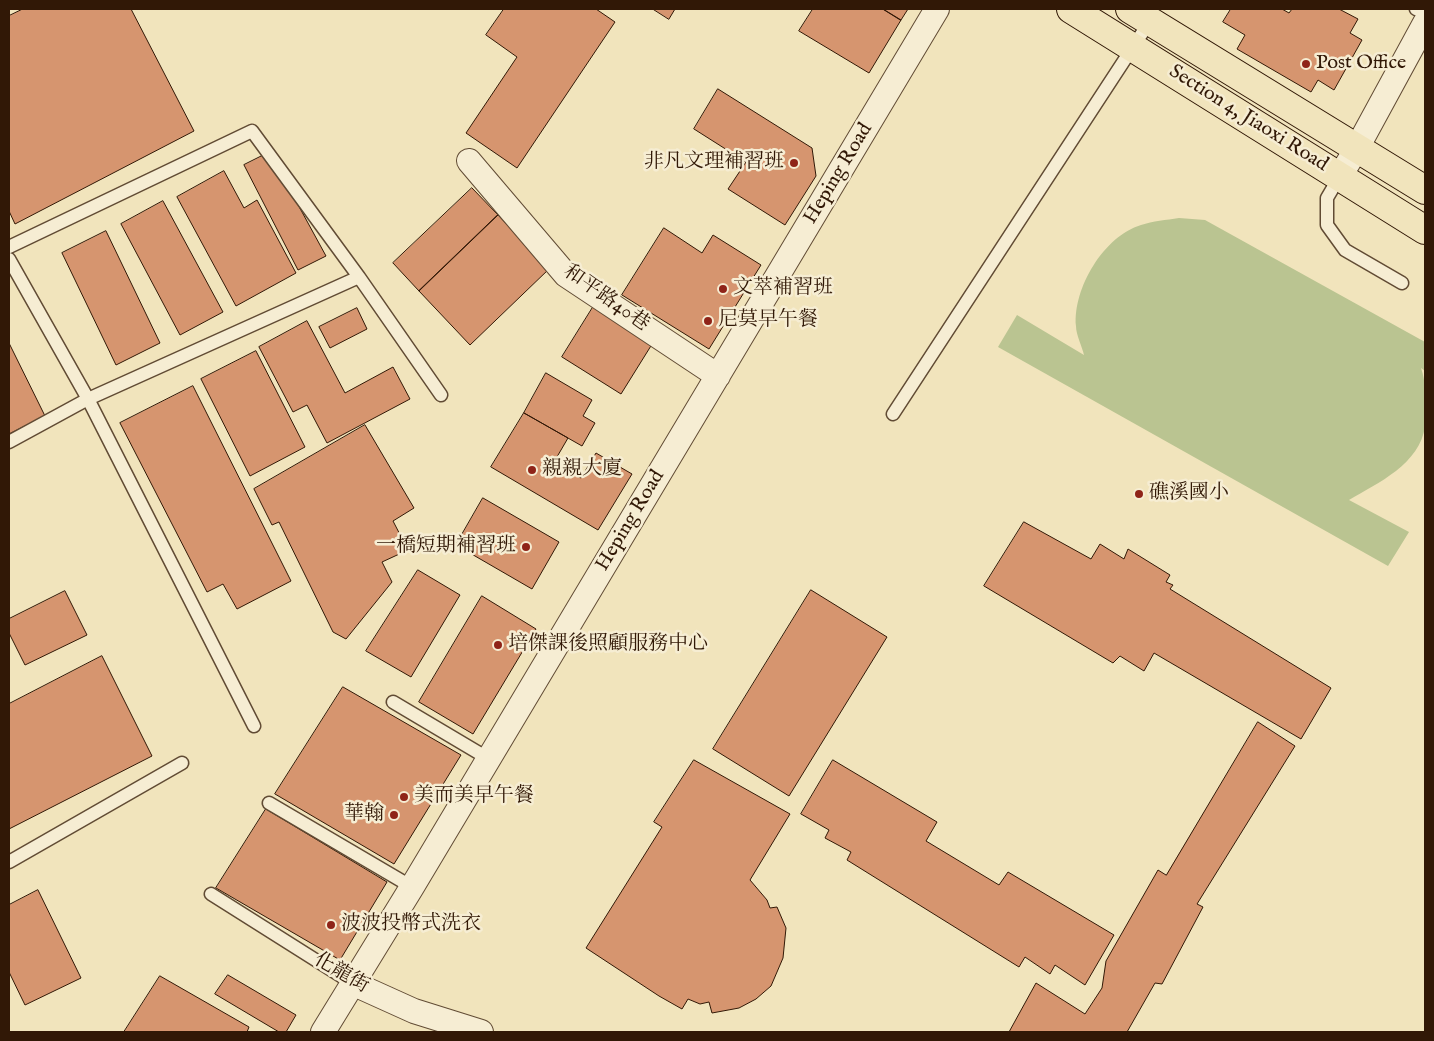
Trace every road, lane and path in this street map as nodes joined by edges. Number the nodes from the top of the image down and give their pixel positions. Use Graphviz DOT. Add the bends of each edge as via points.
graph roads {
  1 [pos="938,9"];
  2 [pos="1070,9"];
  3 [pos="1416,9"];
  4 [pos="1425,13"];
  5 [pos="1140,15"];
  6 [pos="1425,22"];
  7 [pos="1133,48"];
  8 [pos="1357,148"];
  9 [pos="469,161"];
  10 [pos="1340,176"];
  11 [pos="1425,190"];
  12 [pos="1425,230"];
  13 [pos="9,247"];
  14 [pos="9,259"];
  15 [pos="359,277"];
  16 [pos="1402,283"];
  17 [pos="718,376"];
  18 [pos="441,395"];
  19 [pos="88,399"];
  20 [pos="893,414"];
  21 [pos="9,442"];
  22 [pos="393,702"];
  23 [pos="254,726"];
  24 [pos="488,759"];
  25 [pos="182,763"];
  26 [pos="270,803"];
  27 [pos="9,862"];
  28 [pos="412,887"];
  29 [pos="211,894"];
  30 [pos="352,983"];
  31 [pos="323,1032"];
  32 [pos="481,1032"];
  1 -- 17 [label="street, Heping Road"];
  2 -- 7 [label="main road, Section 4, Jiaoxi Road"];
  3 -- 4 [label="lane"];
  5 -- 7 [label="lane"];
  5 -- 8 [label="main road, Section 4, Jiaoxi Road"];
  6 -- 8 [label="street"];
  7 -- 10 [label="main road, Section 4, Jiaoxi Road"];
  7 -- 20 [label="lane"];
  8 -- 10 [label="street"];
  8 -- 11 [label="main road, Section 4, Jiaoxi Road"];
  9 -- 17 [label="street, 和平路40巷" via="566,275"];
  10 -- 12 [label="main road, Section 4, Jiaoxi Road"];
  10 -- 16 [label="lane" via="1327,198 1327,225 1346,250"];
  13 -- 15 [label="lane" via="252,131"];
  14 -- 19 [label="lane"];
  15 -- 18 [label="lane"];
  15 -- 19 [label="lane"];
  17 -- 24 [label="street, Heping Road"];
  19 -- 21 [label="lane"];
  19 -- 23 [label="lane"];
  22 -- 24 [label="lane"];
  24 -- 28 [label="street, Heping Road"];
  25 -- 27 [label="lane"];
  26 -- 28 [label="lane"];
  28 -- 30 [label="street, Heping Road"];
  29 -- 30 [label="lane, 化龍街"];
  30 -- 31 [label="street, Heping Road"];
  30 -- 32 [label="street, 化龍街" via="414,1011"];
}
